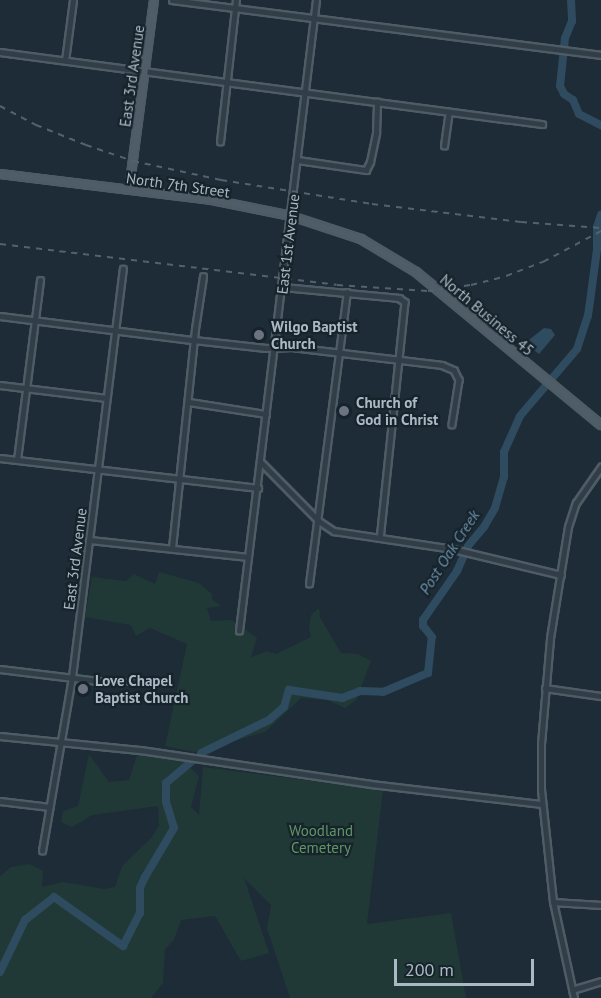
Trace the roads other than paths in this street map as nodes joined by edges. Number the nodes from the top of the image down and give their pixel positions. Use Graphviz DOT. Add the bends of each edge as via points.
graph roads {
  1 [pos="73,0"];
  2 [pos="154,0"];
  3 [pos="172,0"];
  4 [pos="236,0"];
  5 [pos="316,0"];
  6 [pos="234,8"];
  7 [pos="314,20"];
  8 [pos="0,52"];
  9 [pos="601,55"];
  10 [pos="65,61"];
  11 [pos="145,71"];
  12 [pos="226,82"];
  13 [pos="306,93"];
  14 [pos="376,102"];
  15 [pos="449,112"];
  16 [pos="542,124"];
  17 [pos="220,142"];
  18 [pos="444,146"];
  19 [pos="298,160"];
  20 [pos="0,174"];
  21 [pos="129,190"];
  22 [pos="291,216"];
  23 [pos="349,234"];
  24 [pos="123,269"];
  25 [pos="203,278"];
  26 [pos="40,280"];
  27 [pos="283,287"];
  28 [pos="347,292"];
  29 [pos="0,316"];
  30 [pos="33,320"];
  31 [pos="115,330"];
  32 [pos="194,340"];
  33 [pos="275,347"];
  34 [pos="340,353"];
  35 [pos="400,359"];
  36 [pos="0,386"];
  37 [pos="25,389"];
  38 [pos="106,398"];
  39 [pos="189,402"];
  40 [pos="266,414"];
  41 [pos="452,424"];
  42 [pos="601,425"];
  43 [pos="0,458"];
  44 [pos="17,460"];
  45 [pos="262,463"];
  46 [pos="601,467"];
  47 [pos="98,469"];
  48 [pos="180,480"];
  49 [pos="258,488"];
  50 [pos="319,521"];
  51 [pos="380,538"];
  52 [pos="90,540"];
  53 [pos="172,548"];
  54 [pos="248,557"];
  55 [pos="561,575"];
  56 [pos="309,585"];
  57 [pos="239,630"];
  58 [pos="0,669"];
  59 [pos="72,677"];
  60 [pos="141,682"];
  61 [pos="545,688"];
  62 [pos="601,696"];
  63 [pos="0,736"];
  64 [pos="62,741"];
  65 [pos="0,801"];
  66 [pos="542,804"];
  67 [pos="50,807"];
  68 [pos="42,851"];
  69 [pos="553,902"];
  70 [pos="601,905"];
  71 [pos="601,981"];
  72 [pos="572,990"];
  73 [pos="574,998"];
  1 -- 10 [label="street"];
  2 -- 11 [label="main road, East 3rd Avenue"];
  3 -- 6 [label="street"];
  4 -- 6 [label="street"];
  5 -- 7 [label="street, East 1st Avenue"];
  6 -- 7 [label="street"];
  6 -- 12 [label="street"];
  7 -- 9 [label="street"];
  7 -- 13 [label="street, East 1st Avenue"];
  8 -- 10 [label="street"];
  10 -- 11 [label="street"];
  11 -- 12 [label="street"];
  11 -- 21 [label="main road, East 3rd Avenue"];
  12 -- 13 [label="street"];
  12 -- 17 [label="street"];
  13 -- 14 [label="street"];
  13 -- 19 [label="street, East 1st Avenue"];
  14 -- 15 [label="street"];
  14 -- 19 [label="street" via="376,133 366,170"];
  15 -- 16 [label="street"];
  15 -- 18 [label="street"];
  19 -- 22 [label="street, East 1st Avenue"];
  20 -- 21 [label="main road, North 7th Street"];
  21 -- 22 [label="main road, North 7th Street" via="212,200"];
  22 -- 23 [label="main road, North 7th Street"];
  22 -- 27 [label="street, East 1st Avenue"];
  23 -- 42 [label="main road, North Business 45" via="416,272"];
  24 -- 31 [label="street, East 3rd Avenue"];
  25 -- 32 [label="street"];
  26 -- 30 [label="street"];
  27 -- 28 [label="street"];
  27 -- 33 [label="street, East 1st Avenue"];
  28 -- 34 [label="street"];
  28 -- 35 [label="street" via="405,300"];
  29 -- 30 [label="street"];
  30 -- 31 [label="street"];
  30 -- 37 [label="street"];
  31 -- 32 [label="street"];
  31 -- 38 [label="street, East 3rd Avenue"];
  32 -- 33 [label="street"];
  32 -- 39 [label="street"];
  33 -- 34 [label="street"];
  33 -- 40 [label="street, East 1st Avenue"];
  34 -- 35 [label="street"];
  34 -- 50 [label="street"];
  35 -- 41 [label="street" via="454,370 459,380"];
  35 -- 51 [label="street"];
  36 -- 37 [label="street"];
  37 -- 38 [label="street"];
  37 -- 44 [label="street"];
  38 -- 47 [label="street, East 3rd Avenue"];
  39 -- 40 [label="street"];
  39 -- 48 [label="street"];
  40 -- 45 [label="street, East 1st Avenue"];
  43 -- 44 [label="street"];
  44 -- 47 [label="street"];
  45 -- 49 [label="street, East 1st Avenue"];
  45 -- 50 [label="street"];
  46 -- 55 [label="street" via="576,503"];
  47 -- 48 [label="street"];
  47 -- 52 [label="street, East 3rd Avenue"];
  48 -- 49 [label="street"];
  48 -- 53 [label="street"];
  49 -- 54 [label="street, East 1st Avenue"];
  50 -- 51 [label="street" via="341,533"];
  50 -- 56 [label="street"];
  51 -- 55 [label="street" via="453,549"];
  52 -- 53 [label="street"];
  52 -- 59 [label="street, East 3rd Avenue"];
  53 -- 54 [label="street"];
  54 -- 57 [label="street, East 1st Avenue"];
  55 -- 61 [label="street"];
  58 -- 59 [label="street"];
  59 -- 60 [label="street"];
  59 -- 64 [label="street, East 3rd Avenue"];
  61 -- 62 [label="street"];
  61 -- 66 [label="street"];
  63 -- 64 [label="street"];
  64 -- 66 [label="street"];
  64 -- 67 [label="street, East 3rd Avenue"];
  65 -- 67 [label="street"];
  66 -- 69 [label="street"];
  67 -- 68 [label="street, East 3rd Avenue"];
  69 -- 70 [label="street"];
  69 -- 72 [label="street"];
  71 -- 72 [label="street"];
  72 -- 73 [label="street"];
}
